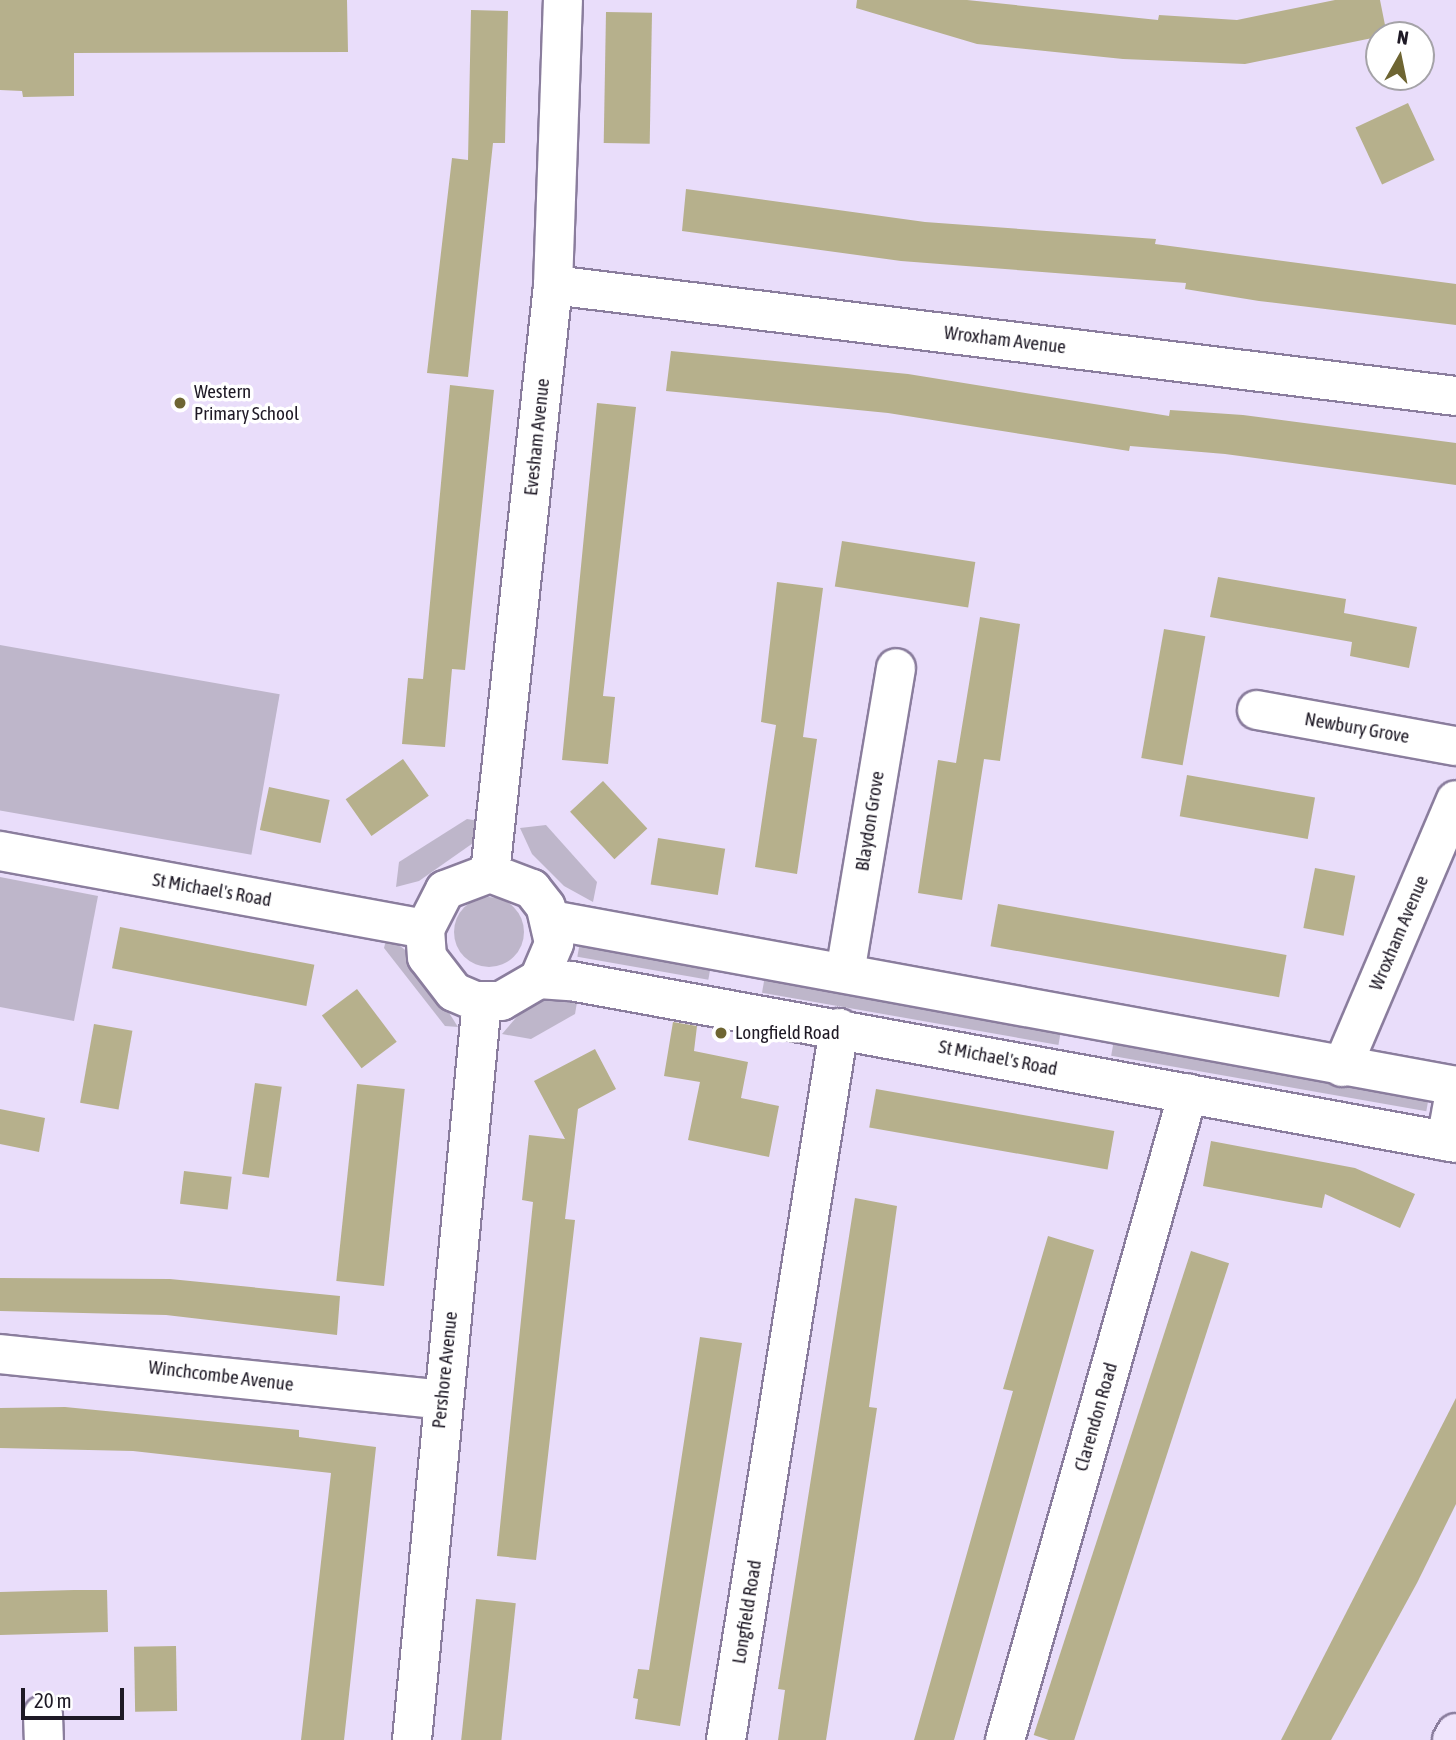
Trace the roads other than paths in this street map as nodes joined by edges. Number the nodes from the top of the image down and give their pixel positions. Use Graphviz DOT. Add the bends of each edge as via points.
graph roads {
  1 [pos="563,0"];
  2 [pos="553,285"];
  3 [pos="1456,396"];
  4 [pos="896,668"];
  5 [pos="1257,710"];
  6 [pos="1456,746"];
  7 [pos="1456,800"];
  8 [pos="0,851"];
  9 [pos="491,873"];
  10 [pos="551,920"];
  11 [pos="425,929"];
  12 [pos="738,954"];
  13 [pos="845,974"];
  14 [pos="539,979"];
  15 [pos="482,1001"];
  16 [pos="728,1009"];
  17 [pos="1091,1019"];
  18 [pos="839,1028"];
  19 [pos="1342,1066"];
  20 [pos="1080,1074"];
  21 [pos="1456,1086"];
  22 [pos="1188,1093"];
  23 [pos="1451,1142"];
  24 [pos="0,1354"];
  25 [pos="442,1400"];
  26 [pos="1456,1733"];
  27 [pos="412,1740"];
  28 [pos="726,1740"];
  29 [pos="1005,1740"];
  30 [pos="1452,1740"];
  1 -- 2 [label="street, Evesham Avenue"];
  2 -- 3 [label="street, Wroxham Avenue"];
  2 -- 9 [label="street, Evesham Avenue"];
  4 -- 13 [label="street, Blaydon Grove"];
  5 -- 6 [label="street, Newbury Grove"];
  7 -- 19 [label="street, Wroxham Avenue"];
  8 -- 11 [label="street, St Michael's Road"];
  9 -- 10 [label="street" via="532,889"];
  9 -- 11 [label="street" via="445,890"];
  10 -- 12 [label="street"];
  10 -- 14 [label="street" via="554,943"];
  11 -- 15 [label="street" via="438,977 454,992"];
  12 -- 13 [label="street"];
  12 -- 16 [label="street"];
  13 -- 17 [label="street"];
  14 -- 15 [label="street" via="522,993"];
  14 -- 16 [label="street, St Michael's Road"];
  15 -- 25 [label="street, Pershore Avenue"];
  16 -- 18 [label="street, St Michael's Road"];
  17 -- 19 [label="street"];
  17 -- 20 [label="street"];
  18 -- 20 [label="street, St Michael's Road"];
  18 -- 28 [label="street, Longfield Road"];
  19 -- 21 [label="street"];
  20 -- 22 [label="street, St Michael's Road"];
  21 -- 23 [label="street"];
  22 -- 23 [label="street, St Michael's Road"];
  22 -- 29 [label="street, Clarendon Road"];
  24 -- 25 [label="street, Winchcombe Avenue"];
  25 -- 27 [label="street, Pershore Avenue"];
  26 -- 30 [label="main road"];
}
